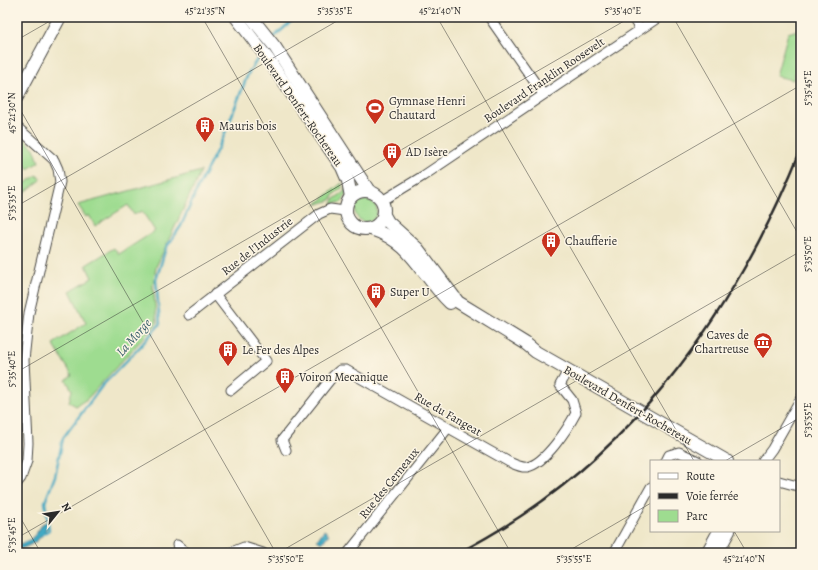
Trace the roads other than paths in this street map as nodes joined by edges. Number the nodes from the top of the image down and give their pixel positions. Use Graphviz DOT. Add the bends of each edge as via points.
graph roads {
  1 [pos="60,17"];
  2 [pos="236,17"];
  3 [pos="251,17"];
  4 [pos="489,17"];
  5 [pos="632,17"];
  6 [pos="659,17"];
  7 [pos="640,29"];
  8 [pos="543,94"];
  9 [pos="17,98"];
  10 [pos="17,126"];
  11 [pos="369,191"];
  12 [pos="351,197"];
  13 [pos="382,201"];
  14 [pos="346,211"];
  15 [pos="384,215"];
  16 [pos="371,229"];
  17 [pos="215,294"];
  18 [pos="189,315"];
  19 [pos="536,352"];
  20 [pos="568,371"];
  21 [pos="231,390"];
  22 [pos="801,398"];
  23 [pos="448,428"];
  24 [pos="772,449"];
  25 [pos="286,450"];
  26 [pos="667,458"];
  27 [pos="696,460"];
  28 [pos="723,460"];
  29 [pos="764,460"];
  30 [pos="770,460"];
  31 [pos="781,482"];
  32 [pos="17,484"];
  33 [pos="801,487"];
  34 [pos="650,489"];
  35 [pos="718,532"];
  36 [pos="728,532"];
  37 [pos="177,545"];
  38 [pos="187,553"];
  39 [pos="229,553"];
  40 [pos="263,553"];
  41 [pos="348,553"];
  42 [pos="614,553"];
  43 [pos="707,553"];
  44 [pos="717,553"];
  1 -- 9 [label="main road"];
  2 -- 12 [label="main road, Boulevard Denfert-Rochereau" via="342,167"];
  3 -- 11 [label="main road, Boulevard Denfert-Rochereau" via="275,47"];
  4 -- 8 [label="street"];
  5 -- 7 [label="street"];
  6 -- 7 [label="street, Boulevard Franklin Roosevelt"];
  7 -- 8 [label="street, Boulevard Franklin Roosevelt"];
  8 -- 13 [label="street, Boulevard Franklin Roosevelt"];
  10 -- 32 [label="street" via="54,160 60,182 29,313 24,360 28,443 26,461"];
  11 -- 12 [label="main road"];
  11 -- 13 [label="main road, Boulevard Denfert-Rochereau"];
  12 -- 14 [label="main road"];
  13 -- 15 [label="main road"];
  14 -- 16 [label="main road, Boulevard Denfert-Rochereau" via="348,220 354,226 362,230"];
  14 -- 17 [label="street, Rue de l'Industrie" via="330,209 318,214"];
  15 -- 16 [label="main road" via="377,226"];
  15 -- 19 [label="main road, Boulevard Denfert-Rochereau" via="388,222 418,249 458,302 525,342"];
  16 -- 19 [label="main road, Boulevard Denfert-Rochereau" via="405,247 443,296 467,317 520,348"];
  17 -- 18 [label="street, Rue de l'Industrie"];
  17 -- 21 [label="street" via="266,361"];
  19 -- 20 [label="main road, Boulevard Denfert-Rochereau"];
  20 -- 23 [label="street, Rue du Fangeat" via="560,384 572,400 576,412 568,430 535,464 525,467 509,462"];
  20 -- 28 [label="main road, Boulevard Denfert-Rochereau"];
  22 -- 24 [label="street"];
  23 -- 25 [label="street, Rue du Fangeat" via="351,372 340,370 282,440"];
  23 -- 41 [label="street, Rue des Cerneaux"];
  24 -- 29 [label="street"];
  24 -- 30 [label="street"];
  26 -- 27 [label="street" via="678,452"];
  31 -- 33 [label="street"];
  34 -- 42 [label="street"];
  35 -- 43 [label="main road"];
  36 -- 44 [label="main road"];
  37 -- 38 [label="street"];
  39 -- 40 [label="street" via="244,547"];
}
